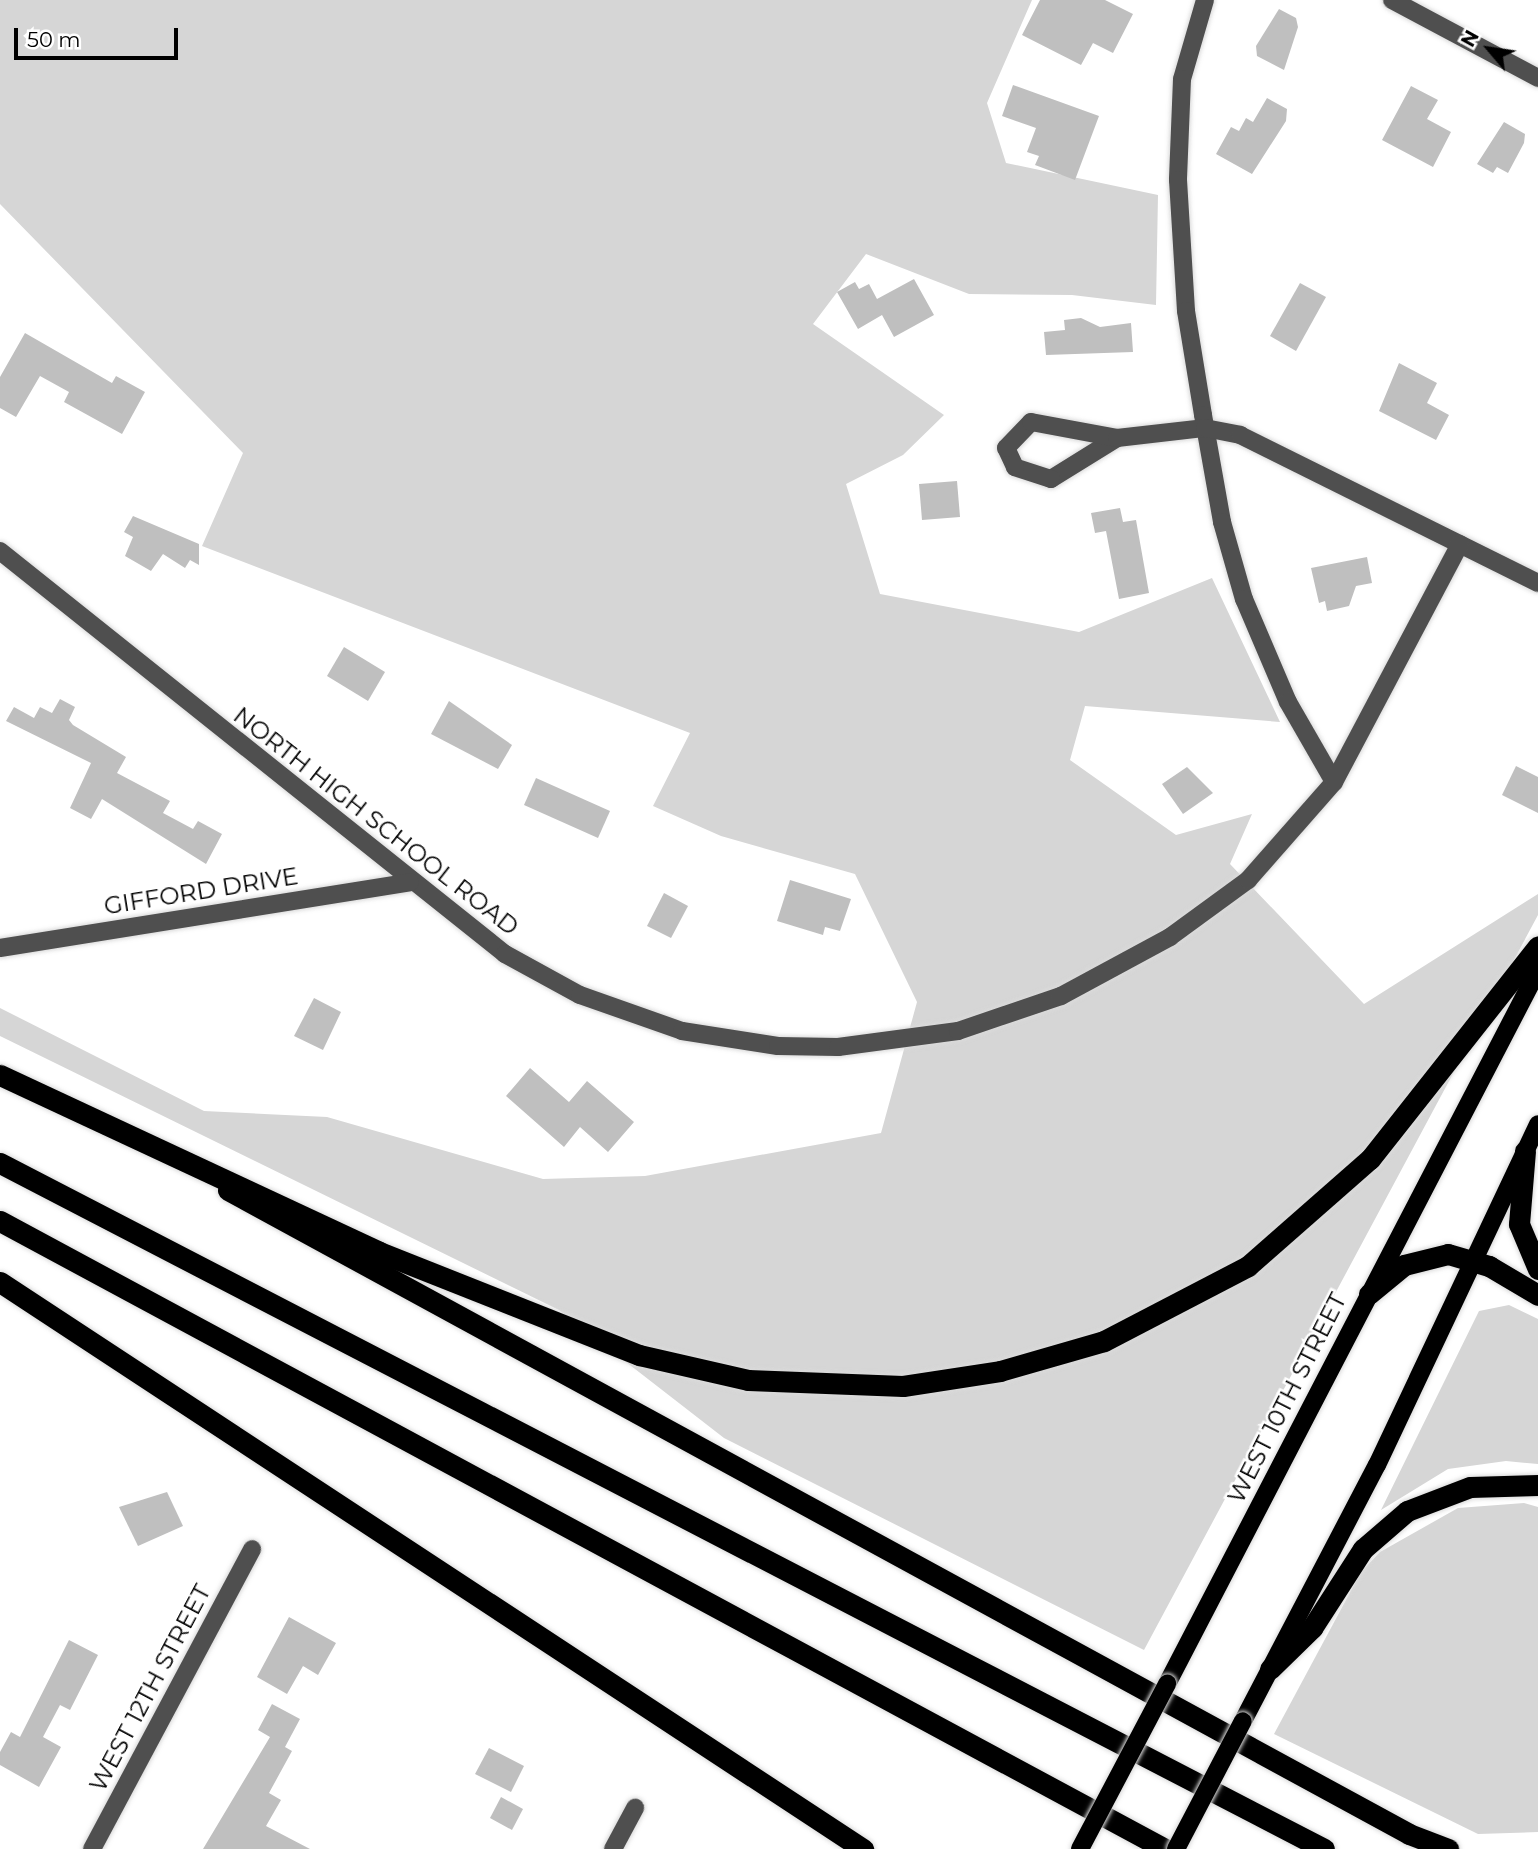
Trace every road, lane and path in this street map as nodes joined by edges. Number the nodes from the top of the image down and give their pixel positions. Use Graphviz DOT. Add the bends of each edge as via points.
graph roads {
  1 [pos="1205,0"];
  2 [pos="1392,0"];
  3 [pos="1538,78"];
  4 [pos="1205,428"];
  5 [pos="1117,438"];
  6 [pos="1461,544"];
  7 [pos="0,551"];
  8 [pos="1538,583"];
  9 [pos="1334,782"];
  10 [pos="410,882"];
  11 [pos="1538,946"];
  12 [pos="0,948"];
  13 [pos="1538,970"];
  14 [pos="0,1075"];
  15 [pos="1538,1124"];
  16 [pos="1525,1151"];
  17 [pos="0,1163"];
  18 [pos="216,1181"];
  19 [pos="0,1221"];
  20 [pos="1475,1260"];
  21 [pos="1538,1269"];
  22 [pos="0,1282"];
  23 [pos="1369,1294"];
  24 [pos="1538,1295"];
  25 [pos="1538,1485"];
  26 [pos="252,1549"];
  27 [pos="1270,1669"];
  28 [pos="635,1808"];
  29 [pos="92,1849"];
  30 [pos="613,1849"];
  31 [pos="863,1849"];
  32 [pos="1080,1849"];
  33 [pos="1165,1849"];
  34 [pos="1176,1849"];
  35 [pos="1324,1849"];
  36 [pos="1448,1849"];
  1 -- 4 [label="street" via="1182,79 1178,180 1186,311"];
  2 -- 3 [label="street"];
  4 -- 5 [label="street"];
  4 -- 6 [label="street" via="1240,435"];
  4 -- 9 [label="street" via="1222,522 1244,599 1288,702"];
  5 -- 5 [label="street" via="1031,422 1006,448 1015,467 1051,479"];
  6 -- 8 [label="street"];
  6 -- 9 [label="street, NORTH HIGH SCHOOL ROAD"];
  7 -- 10 [label="street, NORTH HIGH SCHOOL ROAD"];
  9 -- 10 [label="street, NORTH HIGH SCHOOL ROAD" via="1248,880 1148,950 1005,1018 875,1045 742,1042 613,1009 505,954"];
  10 -- 12 [label="street, GIFFORD DRIVE"];
  11 -- 18 [label="highway" via="1422,1101 1289,1236 1156,1319 1055,1357 953,1381 852,1388 687,1368 483,1297"];
  13 -- 23 [label="main road, WEST 10TH STREET"];
  14 -- 18 [label="highway"];
  15 -- 16 [label="main road"];
  16 -- 20 [label="main road"];
  16 -- 21 [label="highway" via="1519,1224"];
  17 -- 35 [label="highway"];
  18 -- 36 [label="highway" via="248,1205"];
  19 -- 33 [label="highway"];
  20 -- 23 [label="highway" via="1448,1254 1420,1258"];
  20 -- 24 [label="highway"];
  20 -- 27 [label="main road"];
  22 -- 31 [label="highway"];
  23 -- 32 [label="main road, WEST 10TH STREET, bridge"];
  25 -- 27 [label="highway" via="1470,1487 1398,1517 1363,1549 1312,1628"];
  26 -- 29 [label="street, WEST 12TH STREET"];
  27 -- 34 [label="main road, bridge"];
  28 -- 30 [label="street"];
}
